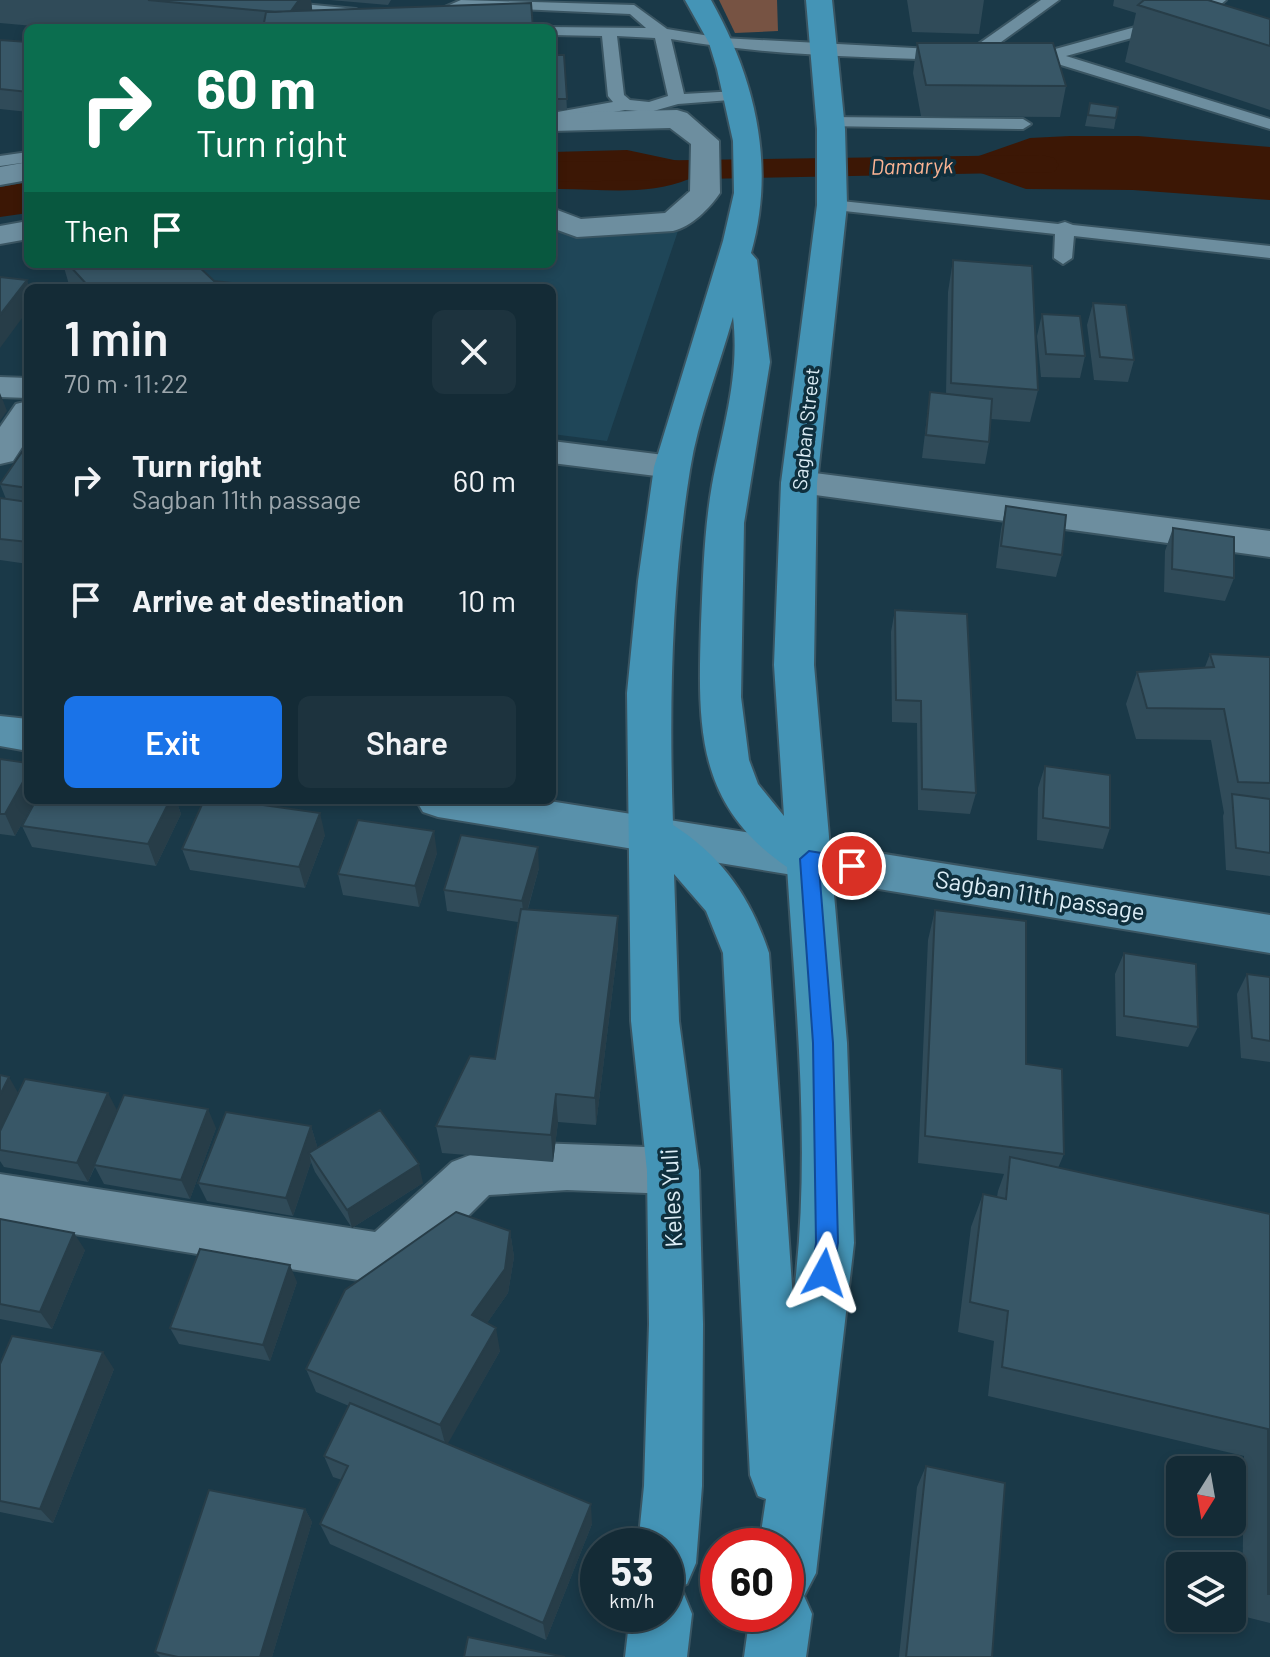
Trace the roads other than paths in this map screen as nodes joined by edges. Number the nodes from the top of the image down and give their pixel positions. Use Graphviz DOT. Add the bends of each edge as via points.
graph roads {
  1 [pos="215,0"];
  2 [pos="698,0"];
  3 [pos="819,0"];
  4 [pos="1051,0"];
  5 [pos="1218,0"];
  6 [pos="308,4"];
  7 [pos="378,16"];
  8 [pos="462,24"];
  9 [pos="556,30"];
  10 [pos="609,32"];
  11 [pos="662,33"];
  12 [pos="1175,34"];
  13 [pos="1202,42"];
  14 [pos="722,43"];
  15 [pos="823,51"];
  16 [pos="973,55"];
  17 [pos="1049,56"];
  18 [pos="737,96"];
  19 [pos="677,99"];
  20 [pos="625,105"];
  21 [pos="556,119"];
  22 [pos="556,120"];
  23 [pos="1023,124"];
  24 [pos="1270,124"];
  25 [pos="830,130"];
  26 [pos="24,158"];
  27 [pos="0,161"];
  28 [pos="24,172"];
  29 [pos="0,176"];
  30 [pos="832,200"];
  31 [pos="556,219"];
  32 [pos="1065,227"];
  33 [pos="24,231"];
  34 [pos="0,235"];
  35 [pos="739,241"];
  36 [pos="1270,252"];
  37 [pos="1063,258"];
  38 [pos="0,387"];
  39 [pos="24,388"];
  40 [pos="24,418"];
  41 [pos="556,452"];
  42 [pos="0,453"];
  43 [pos="672,467"];
  44 [pos="799,483"];
  45 [pos="1270,544"];
  46 [pos="0,731"];
  47 [pos="24,734"];
  48 [pos="464,804"];
  49 [pos="651,833"];
  50 [pos="809,859"];
  51 [pos="1270,934"];
  52 [pos="673,1171"];
  53 [pos="0,1198"];
  54 [pos="669,1528"];
  55 [pos="784,1528"];
  56 [pos="792,1528"];
  57 [pos="659,1632"];
  58 [pos="778,1632"];
  59 [pos="656,1657"];
  60 [pos="775,1657"];
  1 -- 6 [label="lane"];
  2 -- 14 [label="main road"];
  3 -- 15 [label="main road, Sagban Street"];
  4 -- 16 [label="lane" via="1024,10"];
  5 -- 12 [label="lane"];
  6 -- 7 [label="lane"];
  8 -- 11 [label="lane" via="413,20 470,2 623,7 641,14"];
  9 -- 10 [label="lane"];
  10 -- 11 [label="lane"];
  10 -- 20 [label="lane" via="616,96"];
  11 -- 14 [label="lane"];
  11 -- 19 [label="lane"];
  12 -- 13 [label="lane"];
  12 -- 17 [label="lane" via="1150,28"];
  14 -- 15 [label="lane"];
  14 -- 18 [label="main road"];
  15 -- 16 [label="lane"];
  15 -- 25 [label="main road, Sagban Street"];
  16 -- 17 [label="lane"];
  17 -- 24 [label="lane"];
  18 -- 19 [label="lane"];
  18 -- 35 [label="main road" via="747,141 749,193"];
  19 -- 20 [label="lane" via="650,107"];
  20 -- 21 [label="lane"];
  22 -- 31 [label="street" via="677,119 705,141 705,193 673,222 577,228"];
  23 -- 25 [label="lane"];
  25 -- 30 [label="main road, Sagban Street"];
  26 -- 27 [label="lane"];
  28 -- 29 [label="street"];
  30 -- 32 [label="lane"];
  30 -- 44 [label="main road, Sagban Street"];
  32 -- 36 [label="lane"];
  32 -- 37 [label="lane"];
  33 -- 34 [label="street"];
  35 -- 43 [label="main road"];
  35 -- 50 [label="main road" via="753,364 725,532 719,693 723,749 754,817 784,845"];
  38 -- 39 [label="street"];
  40 -- 42 [label="street"];
  41 -- 43 [label="street"];
  43 -- 49 [label="main road" via="648,693"];
  44 -- 45 [label="street"];
  44 -- 50 [label="main road, Sagban Street" via="794,665"];
  46 -- 47 [label="main road"];
  48 -- 49 [label="main road, Sagban 11th passage"];
  49 -- 50 [label="main road, Sagban 11th passage"];
  49 -- 52 [label="main road, Keles Yuli" via="655,1021"];
  49 -- 55 [label="main road" via="688,857 716,887 735,918 746,953"];
  50 -- 51 [label="main road, Sagban 11th passage"];
  50 -- 56 [label="main road" via="823,1043 827,1243"];
  52 -- 53 [label="street" via="501,1167 470,1178 398,1251 377,1258"];
  52 -- 54 [label="main road, Keles Yuli" via="676,1324"];
  57 -- 59 [label="main road"];
  58 -- 60 [label="main road"];
}
